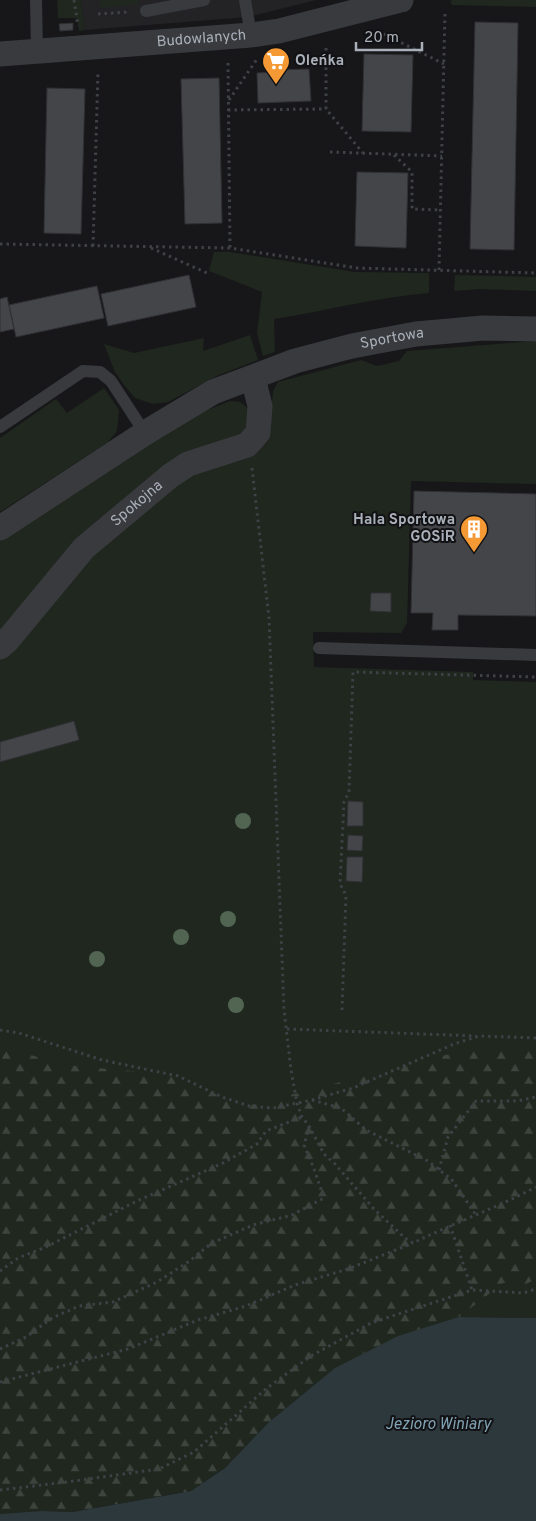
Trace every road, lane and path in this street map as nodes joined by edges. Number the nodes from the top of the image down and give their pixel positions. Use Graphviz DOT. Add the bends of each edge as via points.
graph roads {
  1 [pos="36,0"];
  2 [pos="74,0"];
  3 [pos="204,0"];
  4 [pos="245,0"];
  5 [pos="401,0"];
  6 [pos="335,9"];
  7 [pos="146,11"];
  8 [pos="445,11"];
  9 [pos="98,14"];
  10 [pos="377,30"];
  11 [pos="79,31"];
  12 [pos="251,35"];
  13 [pos="326,48"];
  14 [pos="37,51"];
  15 [pos="0,54"];
  16 [pos="257,60"];
  17 [pos="228,63"];
  18 [pos="444,64"];
  19 [pos="98,72"];
  20 [pos="228,100"];
  21 [pos="326,109"];
  22 [pos="228,110"];
  23 [pos="330,152"];
  24 [pos="363,154"];
  25 [pos="394,154"];
  26 [pos="442,156"];
  27 [pos="440,210"];
  28 [pos="0,244"];
  29 [pos="93,246"];
  30 [pos="148,246"];
  31 [pos="230,248"];
  32 [pos="439,270"];
  33 [pos="207,272"];
  34 [pos="536,273"];
  35 [pos="536,328"];
  36 [pos="253,378"];
  37 [pos="0,427"];
  38 [pos="144,433"];
  39 [pos="249,443"];
  40 [pos="0,528"];
  41 [pos="0,647"];
  42 [pos="319,648"];
  43 [pos="536,655"];
  44 [pos="536,677"];
  45 [pos="342,1010"];
  46 [pos="287,1029"];
  47 [pos="0,1030"];
  48 [pos="479,1036"];
  49 [pos="536,1038"];
  50 [pos="536,1096"];
  51 [pos="312,1100"];
  52 [pos="297,1103"];
  53 [pos="302,1117"];
  54 [pos="309,1126"];
  55 [pos="439,1170"];
  56 [pos="536,1187"];
  57 [pos="476,1215"];
  58 [pos="450,1225"];
  59 [pos="413,1243"];
  60 [pos="0,1271"];
  61 [pos="536,1289"];
  62 [pos="472,1290"];
  63 [pos="0,1349"];
  64 [pos="0,1382"];
  65 [pos="0,1490"];
  1 -- 14 [label="lane"];
  2 -- 11 [label="path"];
  3 -- 7 [label="lane"];
  4 -- 12 [label="lane"];
  5 -- 6 [label="street, Budowlanych"];
  6 -- 12 [label="street, Budowlanych" via="279,31"];
  7 -- 9 [label="path"];
  8 -- 18 [label="path"];
  10 -- 18 [label="path"];
  12 -- 14 [label="street, Budowlanych"];
  13 -- 21 [label="path"];
  14 -- 15 [label="street, Budowlanych"];
  16 -- 20 [label="path"];
  17 -- 20 [label="path"];
  18 -- 26 [label="path"];
  19 -- 29 [label="path"];
  20 -- 22 [label="path"];
  21 -- 22 [label="path"];
  21 -- 24 [label="path"];
  22 -- 31 [label="path"];
  23 -- 24 [label="path"];
  24 -- 25 [label="path"];
  25 -- 26 [label="path"];
  25 -- 27 [label="path" via="412,172 412,209"];
  26 -- 27 [label="path"];
  27 -- 32 [label="path"];
  28 -- 29 [label="path"];
  29 -- 30 [label="path"];
  30 -- 31 [label="path"];
  30 -- 33 [label="path"];
  31 -- 32 [label="path" via="357,268"];
  32 -- 34 [label="path"];
  35 -- 36 [label="street, Sportowa" via="483,328 416,334 323,353"];
  36 -- 38 [label="street, Sportowa" via="213,392"];
  36 -- 39 [label="street" via="260,406 258,433"];
  37 -- 38 [label="lane" via="83,372 100,372 112,381"];
  38 -- 40 [label="street, Sportowa"];
  39 -- 41 [label="street, Spokojna" via="188,464 170,476 84,548"];
  39 -- 46 [label="path" via="269,618"];
  42 -- 43 [label="lane"];
  44 -- 45 [label="path" via="353,672 349,792 344,802 340,884 346,895"];
  46 -- 48 [label="path"];
  46 -- 52 [label="path"];
  47 -- 52 [label="path" via="102,1060 178,1076 250,1106 273,1108"];
  48 -- 49 [label="path"];
  48 -- 51 [label="path" via="353,1088"];
  50 -- 55 [label="path" via="517,1101 476,1101 448,1137"];
  51 -- 52 [label="path"];
  51 -- 55 [label="path" via="341,1108 366,1130 428,1161"];
  52 -- 53 [label="path"];
  53 -- 54 [label="path"];
  53 -- 60 [label="path" via="266,1131 257,1144 223,1163 18,1258"];
  54 -- 59 [label="path" via="324,1154 374,1209"];
  54 -- 63 [label="path" via="304,1145 324,1198 292,1215 253,1225 212,1242 157,1282 113,1302 80,1306 52,1318 26,1337"];
  55 -- 57 [label="path" via="452,1180"];
  56 -- 57 [label="path"];
  57 -- 58 [label="path"];
  58 -- 59 [label="path"];
  58 -- 62 [label="path"];
  59 -- 64 [label="path" via="246,1306 198,1320 128,1349"];
  61 -- 62 [label="path" via="523,1293"];
  62 -- 65 [label="path" via="372,1323 310,1356 267,1388 194,1452 159,1469"];
}
